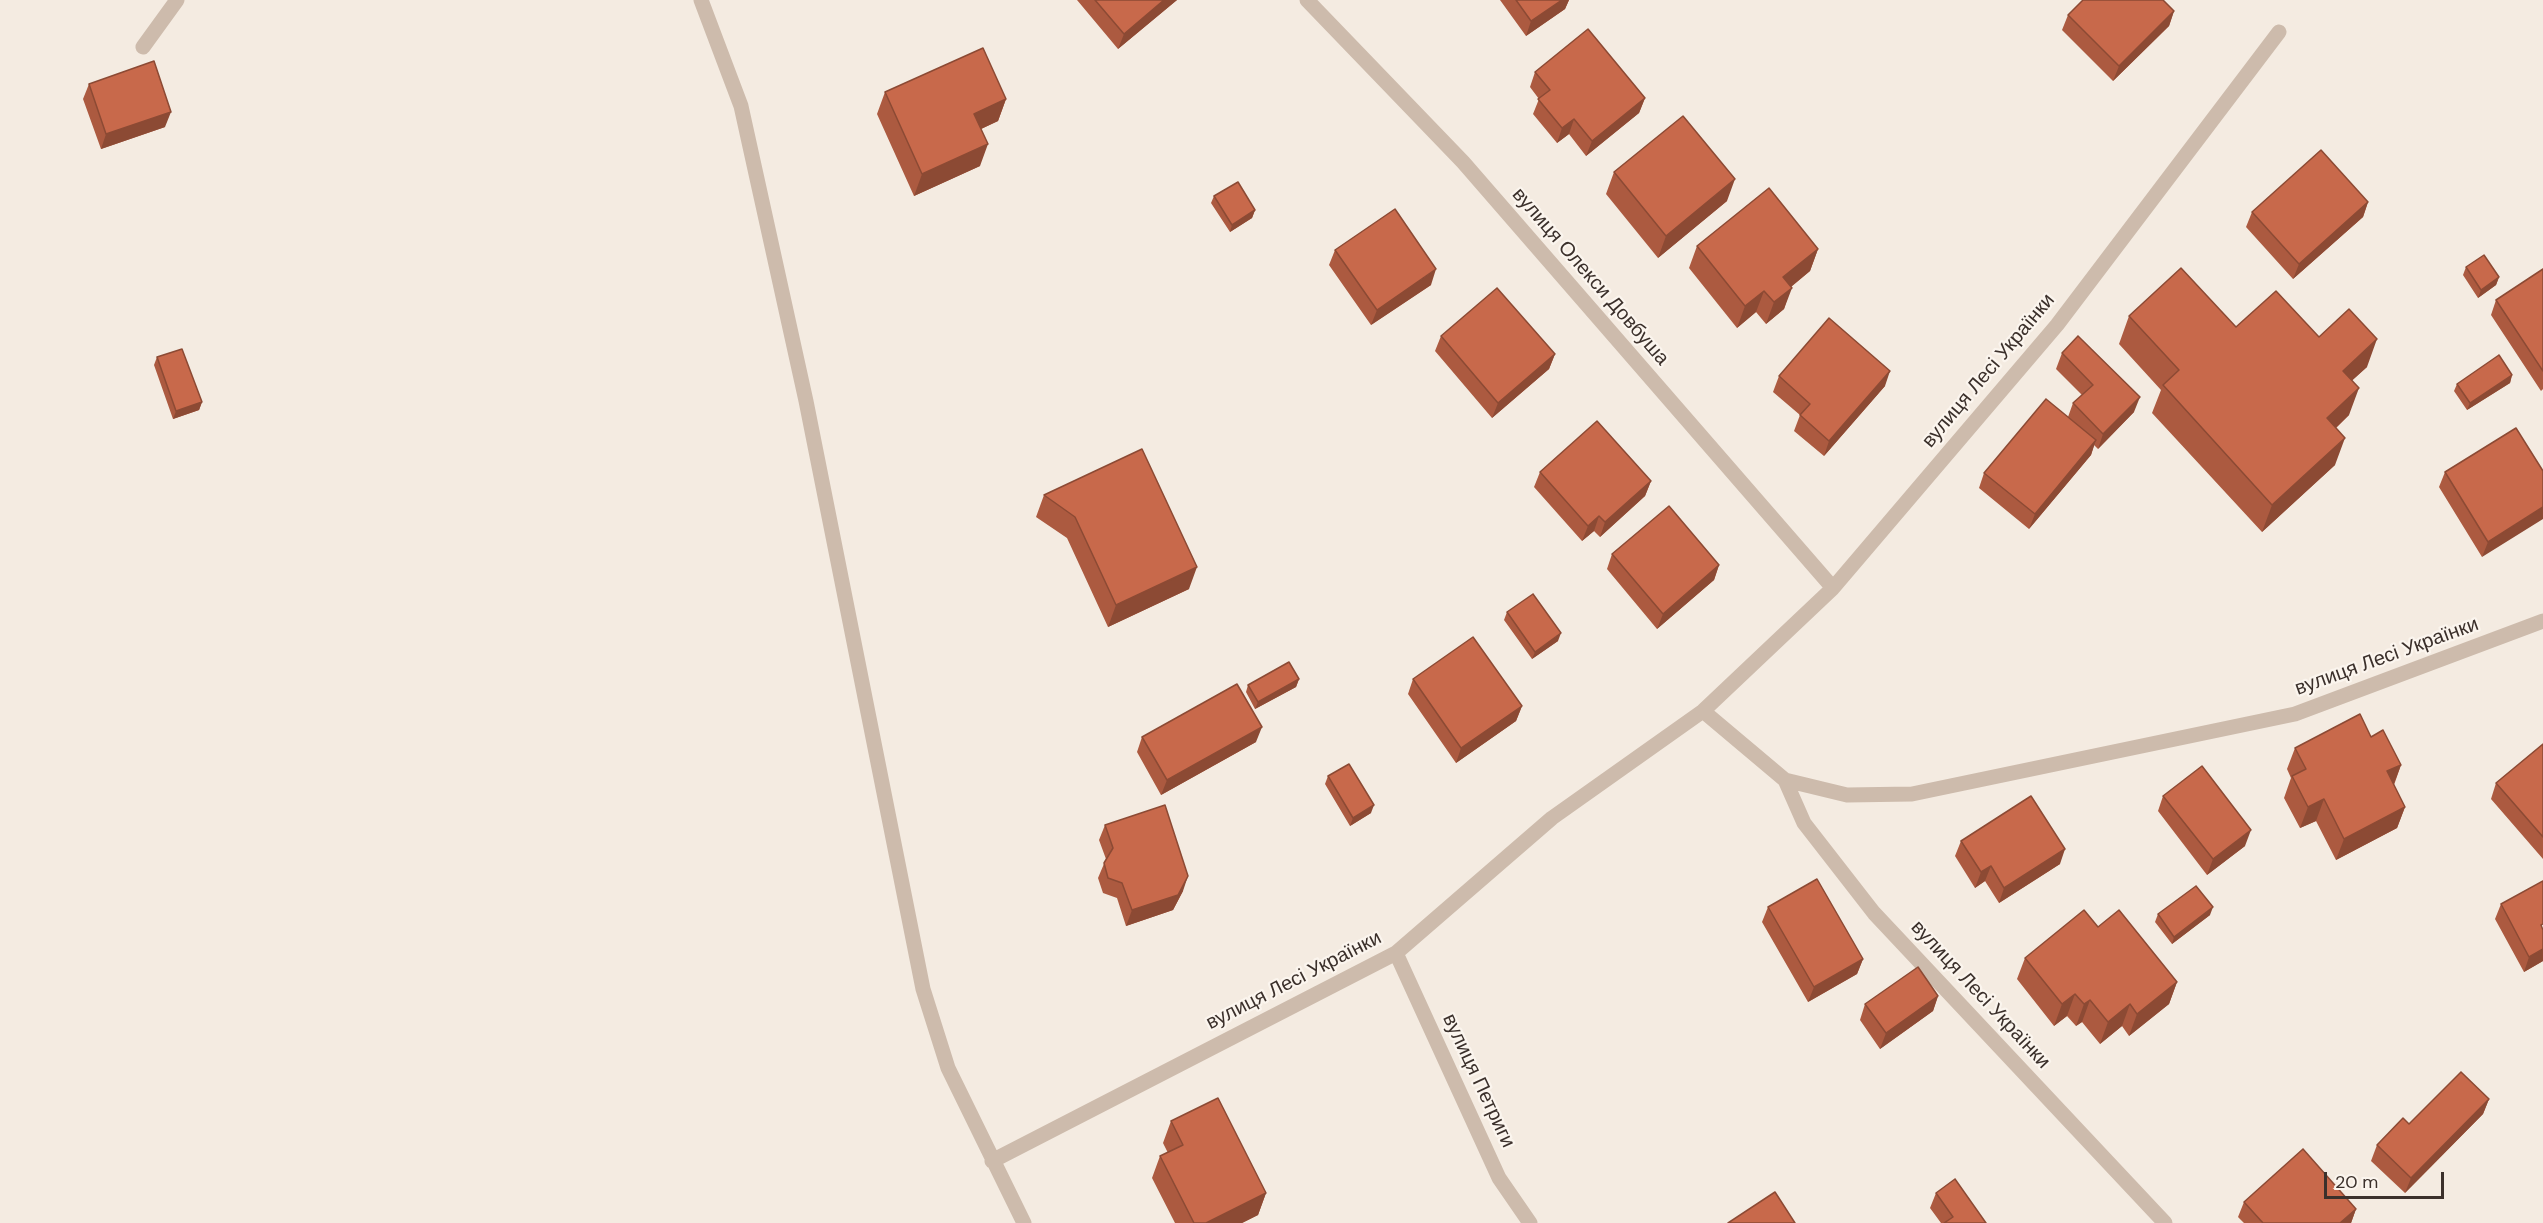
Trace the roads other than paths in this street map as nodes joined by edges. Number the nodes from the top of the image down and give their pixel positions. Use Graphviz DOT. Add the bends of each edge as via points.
graph roads {
  1 [pos="177,0"];
  2 [pos="700,0"];
  3 [pos="1307,0"];
  4 [pos="2278,32"];
  5 [pos="143,47"];
  6 [pos="1833,588"];
  7 [pos="2543,621"];
  8 [pos="1702,711"];
  9 [pos="1785,780"];
  10 [pos="1396,953"];
  11 [pos="992,1161"];
  12 [pos="1024,1223"];
  13 [pos="1530,1223"];
  14 [pos="2165,1223"];
  1 -- 5 [label="street"];
  2 -- 11 [label="street" via="741,106 806,401 923,989 948,1068"];
  3 -- 6 [label="street, вулиця Олекси Довбуша" via="1463,162"];
  4 -- 6 [label="street, вулиця Лесі Українки" via="2057,325"];
  6 -- 8 [label="street, вулиця Лесі Українки"];
  7 -- 9 [label="street, вулиця Лесі Українки" via="2295,714 1912,794 1846,795"];
  8 -- 9 [label="street, вулиця Лесі Українки"];
  8 -- 10 [label="street, вулиця Лесі Українки" via="1552,818"];
  9 -- 14 [label="street, вулиця Лесі Українки" via="1804,823 1874,913"];
  10 -- 11 [label="street, вулиця Лесі Українки"];
  10 -- 13 [label="street, вулиця Петриги" via="1499,1178"];
  11 -- 12 [label="street"];
}
